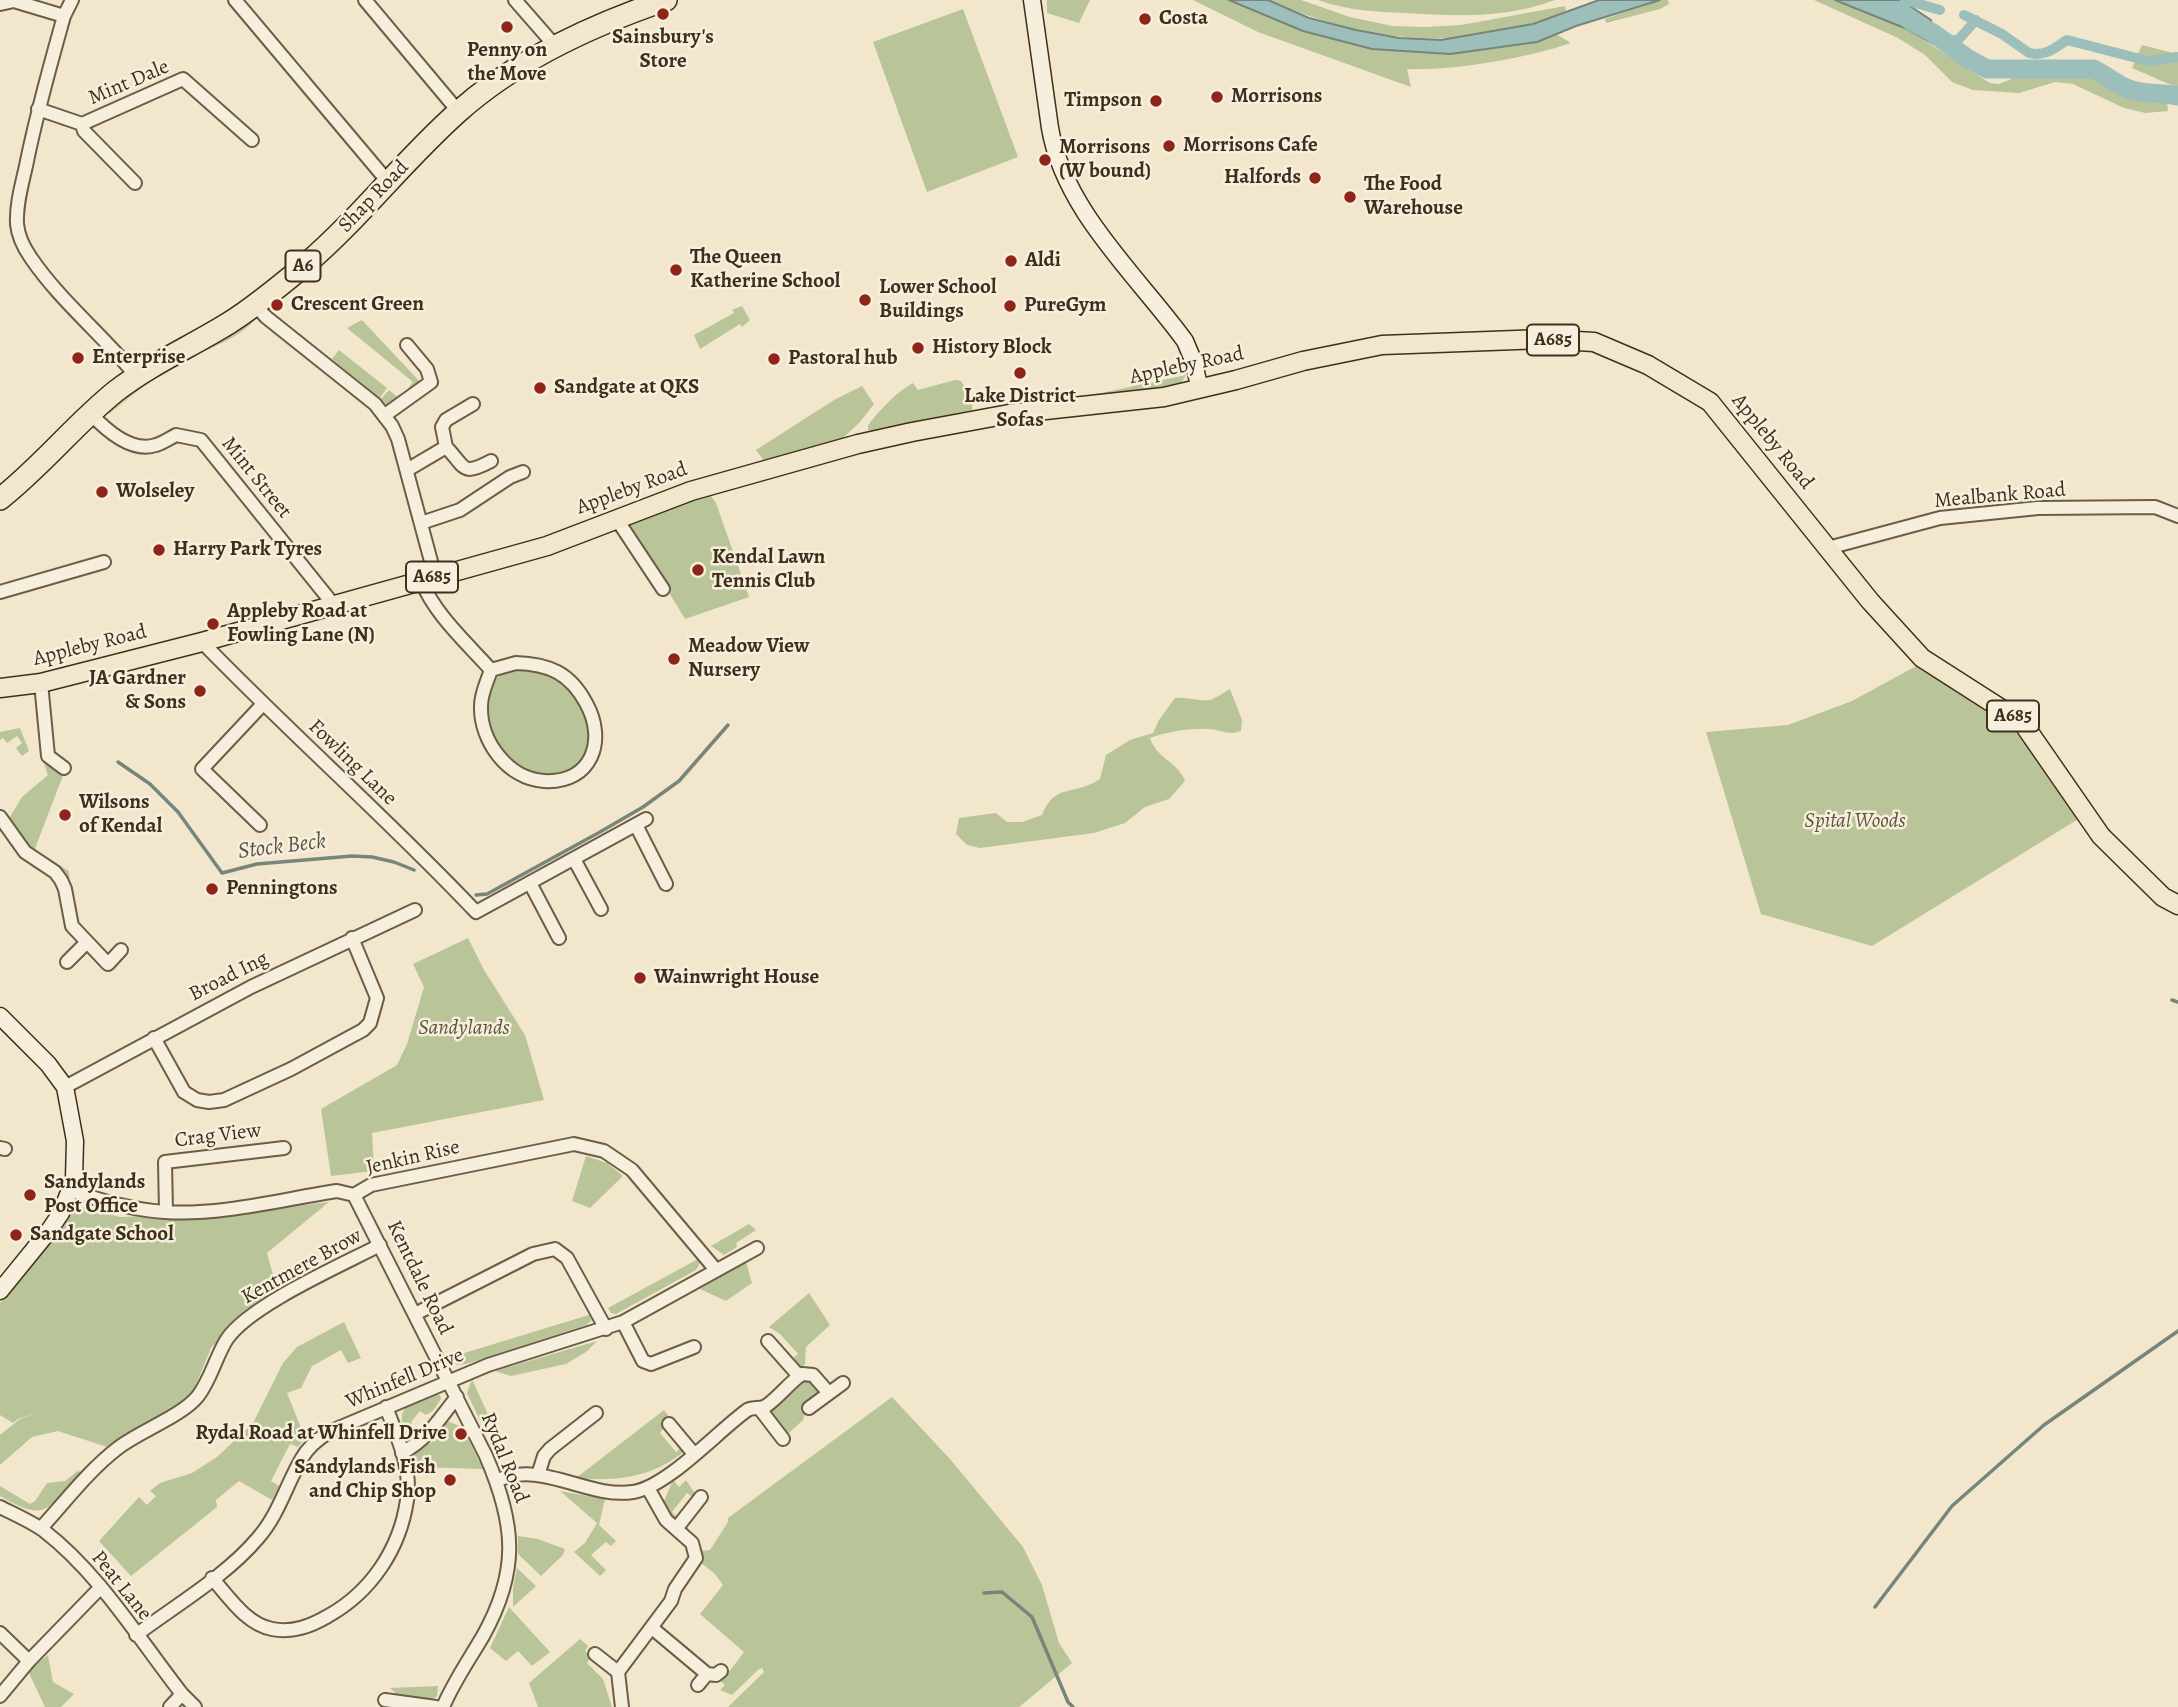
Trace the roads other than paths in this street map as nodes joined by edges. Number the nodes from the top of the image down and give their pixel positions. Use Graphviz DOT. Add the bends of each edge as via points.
graph roads {
  1 [pos="72,0"];
  2 [pos="235,0"];
  3 [pos="365,0"];
  4 [pos="516,0"];
  5 [pos="666,0"];
  6 [pos="1032,0"];
  7 [pos="0,4"];
  8 [pos="639,4"];
  9 [pos="64,16"];
  10 [pos="556,47"];
  11 [pos="38,109"];
  12 [pos="458,111"];
  13 [pos="82,124"];
  14 [pos="252,141"];
  15 [pos="135,183"];
  16 [pos="389,183"];
  17 [pos="255,305"];
  18 [pos="407,345"];
  19 [pos="137,377"];
  20 [pos="1200,389"];
  21 [pos="472,404"];
  22 [pos="91,414"];
  23 [pos="385,415"];
  24 [pos="446,447"];
  25 [pos="491,461"];
  26 [pos="407,470"];
  27 [pos="523,472"];
  28 [pos="0,499"];
  29 [pos="2178,516"];
  30 [pos="616,518"];
  31 [pos="421,523"];
  32 [pos="1828,548"];
  33 [pos="104,562"];
  34 [pos="428,578"];
  35 [pos="663,589"];
  36 [pos="0,592"];
  37 [pos="333,604"];
  38 [pos="202,642"];
  39 [pos="492,670"];
  40 [pos="41,683"];
  41 [pos="0,688"];
  42 [pos="262,704"];
  43 [pos="64,768"];
  44 [pos="0,817"];
  45 [pos="260,825"];
  46 [pos="574,859"];
  47 [pos="530,883"];
  48 [pos="667,884"];
  49 [pos="2178,905"];
  50 [pos="601,909"];
  51 [pos="415,910"];
  52 [pos="352,938"];
  53 [pos="559,938"];
  54 [pos="86,943"];
  55 [pos="121,950"];
  56 [pos="67,962"];
  57 [pos="3,1024"];
  58 [pos="154,1038"];
  59 [pos="65,1087"];
  60 [pos="284,1148"];
  61 [pos="70,1190"];
  62 [pos="354,1195"];
  63 [pos="166,1212"];
  64 [pos="380,1245"];
  65 [pos="757,1248"];
  66 [pos="716,1270"];
  67 [pos="0,1291"];
  68 [pos="415,1314"];
  69 [pos="623,1322"];
  70 [pos="606,1329"];
  71 [pos="768,1341"];
  72 [pos="694,1347"];
  73 [pos="799,1376"];
  74 [pos="448,1380"];
  75 [pos="843,1383"];
  76 [pos="828,1392"];
  77 [pos="457,1397"];
  78 [pos="386,1407"];
  79 [pos="809,1408"];
  80 [pos="760,1409"];
  81 [pos="596,1413"];
  82 [pos="669,1424"];
  83 [pos="783,1439"];
  84 [pos="402,1453"];
  85 [pos="694,1454"];
  86 [pos="538,1475"];
  87 [pos="496,1480"];
  88 [pos="648,1488"];
  89 [pos="701,1497"];
  90 [pos="0,1507"];
  91 [pos="41,1528"];
  92 [pos="676,1529"];
  93 [pos="212,1578"];
  94 [pos="101,1587"];
  95 [pos="652,1628"];
  96 [pos="0,1633"];
  97 [pos="136,1635"];
  98 [pos="595,1654"];
  99 [pos="29,1661"];
  100 [pos="721,1671"];
  101 [pos="618,1672"];
  102 [pos="707,1674"];
  103 [pos="698,1685"];
  104 [pos="182,1694"];
  105 [pos="0,1696"];
  106 [pos="385,1700"];
  107 [pos="170,1707"];
  108 [pos="195,1707"];
  109 [pos="436,1707"];
  110 [pos="443,1707"];
  111 [pos="622,1707"];
  1 -- 9 [label="street"];
  2 -- 16 [label="street"];
  3 -- 12 [label="street"];
  4 -- 10 [label="street"];
  5 -- 8 [label="highway, Shap Road / A6"];
  6 -- 20 [label="street" via="1051,137 1062,171 1110,246 1185,341"];
  7 -- 9 [label="street" via="14,1"];
  8 -- 10 [label="highway, Shap Road / A6"];
  9 -- 11 [label="street"];
  10 -- 12 [label="highway, Shap Road / A6" via="514,70"];
  11 -- 13 [label="street"];
  11 -- 19 [label="street" via="19,200 17,226 22,241 60,294"];
  12 -- 16 [label="highway, Shap Road / A6"];
  13 -- 14 [label="street, Mint Dale" via="183,79"];
  13 -- 15 [label="street"];
  16 -- 17 [label="highway, Shap Road / A6" via="320,252"];
  17 -- 19 [label="highway, Shap Road / A6"];
  17 -- 23 [label="street"];
  18 -- 23 [label="street" via="427,369 431,382"];
  19 -- 22 [label="highway, Shap Road / A6"];
  20 -- 30 [label="main road, Appleby Road / A685" via="912,432 734,479"];
  20 -- 32 [label="main road, Appleby Road / A685" via="1382,345 1543,339 1594,342 1648,365 1710,402"];
  21 -- 24 [label="street" via="446,420 442,427"];
  22 -- 28 [label="highway, Shap Road / A6"];
  22 -- 37 [label="street, Mint Street" via="114,435 139,445 156,446 176,435 201,440"];
  23 -- 26 [label="street"];
  24 -- 25 [label="street" via="468,471"];
  24 -- 26 [label="street"];
  26 -- 31 [label="street"];
  27 -- 31 [label="street" via="460,510"];
  29 -- 32 [label="street, Mealbank Road" via="2155,507 2038,508 1940,518"];
  30 -- 34 [label="main road, Appleby Road / A685" via="547,545"];
  30 -- 35 [label="street"];
  31 -- 34 [label="street"];
  32 -- 49 [label="main road, Appleby Road / A685" via="1922,658 2022,722 2101,836 2163,897"];
  33 -- 36 [label="street"];
  34 -- 37 [label="main road, Appleby Road / A685"];
  34 -- 39 [label="street" via="427,596 436,609"];
  37 -- 38 [label="main road, Appleby Road / A685"];
  38 -- 40 [label="main road, Appleby Road / A685"];
  38 -- 42 [label="street, Fowling Lane"];
  39 -- 39 [label="street" via="481,706 489,743 502,760 527,778 542,782 573,777 593,754 596,733 589,706 579,691 553,668 537,664 516,663"];
  40 -- 41 [label="main road, Appleby Road / A685"];
  40 -- 43 [label="street" via="48,756"];
  42 -- 45 [label="street" via="202,769"];
  42 -- 47 [label="street, Fowling Lane" via="476,912"];
  44 -- 54 [label="street" via="25,852 61,880 72,926"];
  46 -- 47 [label="street"];
  46 -- 48 [label="street" via="641,822"];
  46 -- 50 [label="street"];
  47 -- 53 [label="street"];
  51 -- 52 [label="street, Broad Ing"];
  52 -- 58 [label="street, Broad Ing"];
  52 -- 58 [label="street" via="377,998 370,1023 291,1069 224,1100 197,1100 184,1092"];
  54 -- 55 [label="street" via="108,964"];
  54 -- 56 [label="street"];
  57 -- 59 [label="street"];
  58 -- 59 [label="street, Broad Ing"];
  59 -- 61 [label="street" via="75,1141"];
  60 -- 63 [label="street, Crag View" via="165,1162"];
  61 -- 63 [label="street, Jenkin Rise" via="108,1203"];
  61 -- 67 [label="street" via="48,1232"];
  62 -- 63 [label="street, Jenkin Rise" via="337,1191 206,1212"];
  62 -- 64 [label="street, Kentdale Road"];
  62 -- 66 [label="street, Jenkin Rise" via="371,1185 574,1144 604,1152 632,1170"];
  64 -- 68 [label="street, Kentdale Road"];
  64 -- 91 [label="street, Kentmere Brow" via="247,1320 228,1338 198,1396 117,1449"];
  65 -- 66 [label="street, Whinfell Drive"];
  66 -- 69 [label="street, Whinfell Drive"];
  68 -- 70 [label="street" via="533,1254 555,1249 567,1258"];
  68 -- 74 [label="street, Kentdale Road"];
  69 -- 70 [label="street, Whinfell Drive"];
  69 -- 72 [label="street" via="643,1361 651,1364"];
  70 -- 74 [label="street, Whinfell Drive"];
  71 -- 73 [label="street"];
  73 -- 76 [label="street" via="813,1375"];
  73 -- 80 [label="street"];
  74 -- 77 [label="street, Rydal Road"];
  74 -- 78 [label="street, Whinfell Drive"];
  75 -- 76 [label="street"];
  76 -- 79 [label="street"];
  77 -- 84 [label="street" via="419,1444"];
  77 -- 87 [label="street, Rydal Road"];
  78 -- 84 [label="street"];
  78 -- 93 [label="street, Whinfell Drive" via="313,1443 259,1538"];
  80 -- 83 [label="street"];
  80 -- 85 [label="street" via="746,1410"];
  81 -- 86 [label="street" via="544,1456"];
  82 -- 85 [label="street"];
  84 -- 93 [label="street" via="407,1499 395,1543 383,1566 342,1608 314,1624 293,1630 271,1629 247,1617"];
  85 -- 88 [label="street"];
  86 -- 87 [label="street" via="521,1473"];
  86 -- 88 [label="street" via="614,1493"];
  87 -- 110 [label="street, Rydal Road" via="508,1519 506,1580 483,1637"];
  88 -- 92 [label="street"];
  89 -- 92 [label="street"];
  90 -- 91 [label="street, Peat Lane"];
  91 -- 94 [label="street, Peat Lane"];
  92 -- 95 [label="street" via="692,1543 696,1558"];
  93 -- 97 [label="street, Whinfell Drive"];
  94 -- 97 [label="street, Peat Lane"];
  94 -- 99 [label="street"];
  95 -- 101 [label="street"];
  95 -- 102 [label="street"];
  96 -- 99 [label="street"];
  97 -- 104 [label="street, Peat Lane"];
  98 -- 101 [label="street"];
  99 -- 105 [label="street"];
  100 -- 102 [label="street"];
  101 -- 111 [label="street"];
  102 -- 103 [label="street"];
  104 -- 107 [label="street"];
  104 -- 108 [label="street, Peat Lane"];
  106 -- 109 [label="street"];
}
